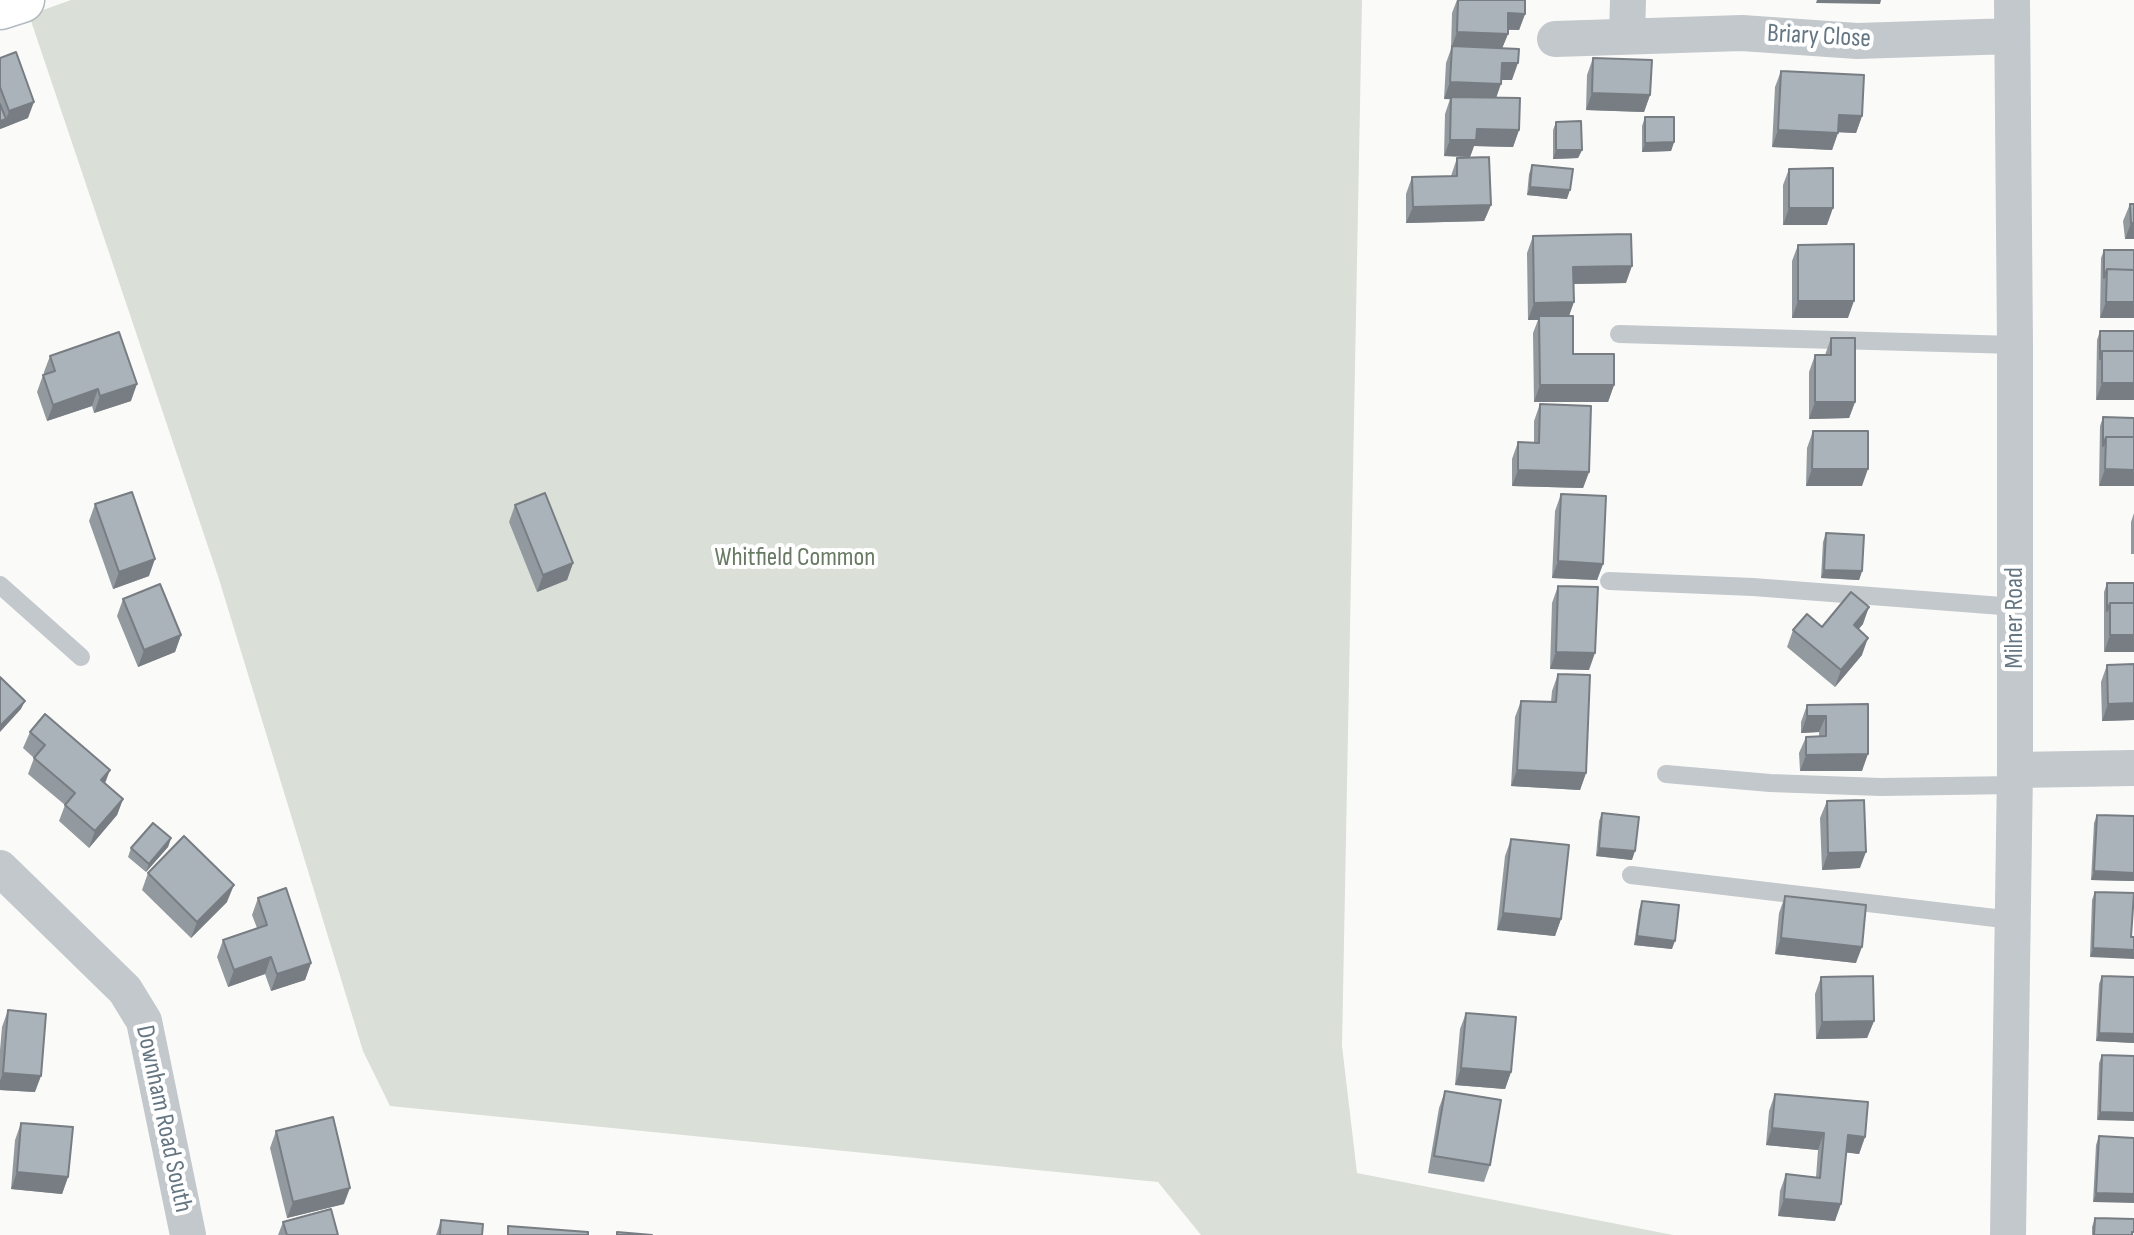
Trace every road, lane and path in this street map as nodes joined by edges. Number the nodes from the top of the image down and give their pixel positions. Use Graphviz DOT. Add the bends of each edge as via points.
graph roads {
  1 [pos="22,0"];
  2 [pos="2012,0"];
  3 [pos="0,7"];
  4 [pos="1627,18"];
  5 [pos="2012,36"];
  6 [pos="1555,39"];
  7 [pos="1619,334"];
  8 [pos="2015,345"];
  9 [pos="1609,581"];
  10 [pos="0,585"];
  11 [pos="2015,607"];
  12 [pos="81,657"];
  13 [pos="2134,768"];
  14 [pos="1666,774"];
  15 [pos="2015,778"];
  16 [pos="0,868"];
  17 [pos="1631,875"];
  18 [pos="2012,920"];
  19 [pos="188,1235"];
  20 [pos="2008,1235"];
  1 -- 3 [label="street"];
  2 -- 5 [label="street, Milner Road"];
  4 -- 5 [label="street, Briary Close" via="1857,41"];
  4 -- 6 [label="street, Briary Close"];
  5 -- 8 [label="street, Milner Road"];
  7 -- 8 [label="lane"];
  8 -- 11 [label="street, Milner Road"];
  9 -- 11 [label="lane"];
  10 -- 12 [label="lane"];
  11 -- 15 [label="street, Milner Road"];
  13 -- 15 [label="street"];
  14 -- 15 [label="lane" via="1865,786"];
  15 -- 18 [label="street, Milner Road"];
  16 -- 19 [label="street, Downham Road South" via="125,990 144,1021"];
  17 -- 18 [label="lane"];
  18 -- 20 [label="street, Milner Road"];
}
